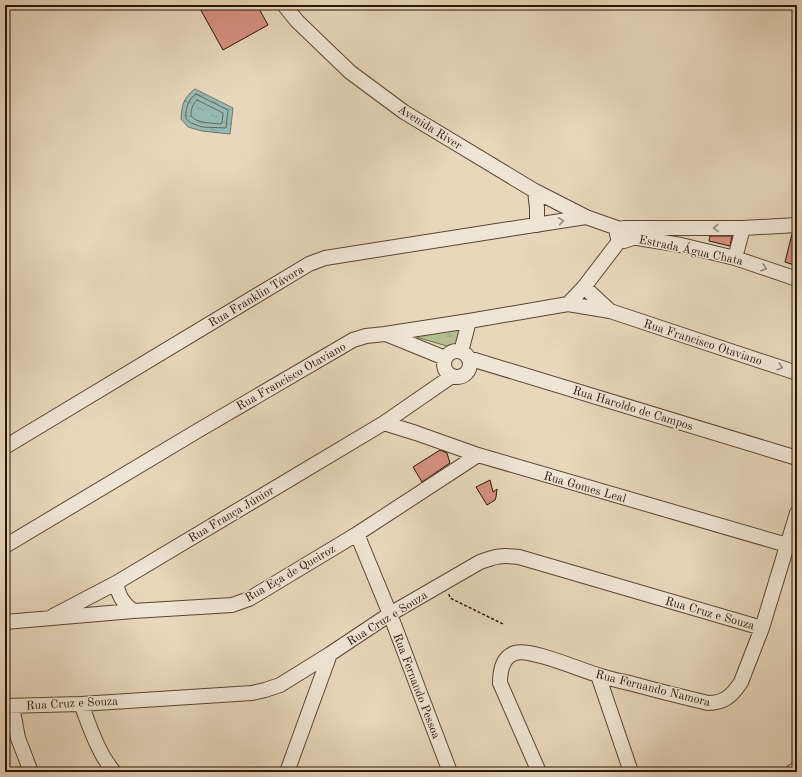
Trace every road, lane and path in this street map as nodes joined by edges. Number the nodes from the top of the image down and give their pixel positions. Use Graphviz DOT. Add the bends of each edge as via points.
graph roads {
  1 [pos="284,5"];
  2 [pos="535,191"];
  3 [pos="591,219"];
  4 [pos="537,225"];
  5 [pos="797,225"];
  6 [pos="743,228"];
  7 [pos="623,234"];
  8 [pos="735,258"];
  9 [pos="797,279"];
  10 [pos="584,288"];
  11 [pos="568,304"];
  12 [pos="610,311"];
  13 [pos="469,321"];
  14 [pos="385,334"];
  15 [pos="465,355"];
  16 [pos="445,358"];
  17 [pos="797,373"];
  18 [pos="452,376"];
  19 [pos="412,404"];
  20 [pos="384,423"];
  21 [pos="416,433"];
  22 [pos="5,447"];
  23 [pos="478,456"];
  24 [pos="797,458"];
  25 [pos="797,513"];
  26 [pos="357,534"];
  27 [pos="5,546"];
  28 [pos="788,546"];
  29 [pos="116,583"];
  30 [pos="444,583"];
  31 [pos="133,611"];
  32 [pos="390,614"];
  33 [pos="47,619"];
  34 [pos="5,622"];
  35 [pos="503,624"];
  36 [pos="762,628"];
  37 [pos="330,654"];
  38 [pos="598,675"];
  39 [pos="80,704"];
  40 [pos="8,706"];
  41 [pos="797,769"];
  42 [pos="31,772"];
  43 [pos="114,772"];
  44 [pos="287,772"];
  45 [pos="450,772"];
  46 [pos="539,772"];
  47 [pos="631,772"];
  48 [pos="792,772"];
  1 -- 2 [label="street, Avenida River" via="350,72 404,112"];
  2 -- 3 [label="street, Avenida River"];
  2 -- 4 [label="street"];
  4 -- 3 [label="street, Rua Franklin Távora, one-way"];
  3 -- 7 [label="street, Avenida River"];
  4 -- 22 [label="street, Rua Franklin Távora" via="326,258 309,264"];
  5 -- 6 [label="street"];
  6 -- 7 [label="street, one-way"];
  6 -- 8 [label="street"];
  7 -- 8 [label="street, Estrada Água Chata"];
  7 -- 10 [label="street"];
  8 -- 9 [label="street, Estrada Água Chata, one-way"];
  10 -- 11 [label="street"];
  10 -- 12 [label="street, Rua Francisco Otaviano"];
  11 -- 12 [label="street, Rua Francisco Otaviano"];
  11 -- 13 [label="street, Rua Francisco Otaviano"];
  12 -- 17 [label="street, Rua Francisco Otaviano, one-way"];
  13 -- 14 [label="street, Rua Francisco Otaviano"];
  13 -- 15 [label="street"];
  14 -- 16 [label="street"];
  14 -- 27 [label="street, Rua Francisco Otaviano" via="353,340"];
  15 -- 16 [label="street" via="455,351"];
  15 -- 18 [label="street" via="470,362 468,371 460,376"];
  15 -- 24 [label="street, Rua Haroldo de Campos"];
  16 -- 18 [label="street" via="445,370"];
  18 -- 19 [label="street, Rua França Júnior"];
  19 -- 20 [label="street, Rua França Júnior"];
  19 -- 21 [label="street" via="410,417"];
  20 -- 21 [label="street, Rua Gomes Leal"];
  20 -- 29 [label="street, Rua França Júnior"];
  21 -- 23 [label="street, Rua Gomes Leal"];
  23 -- 26 [label="street, Rua Eça de Queiroz"];
  23 -- 28 [label="street, Rua Gomes Leal"];
  25 -- 28 [label="street, Rua Fernando Namora"];
  26 -- 31 [label="street, Rua Eça de Queiroz" via="241,602 232,605"];
  26 -- 32 [label="street, Rua Fernando Pessoa"];
  28 -- 36 [label="street, Rua Fernando Namora"];
  29 -- 31 [label="street" via="121,599"];
  29 -- 33 [label="street, Rua França Júnior"];
  30 -- 32 [label="street, Rua Cruz e Souza"];
  30 -- 35 [label="path" via="450,598"];
  30 -- 36 [label="street, Rua Cruz e Souza" via="480,562 506,555"];
  31 -- 33 [label="street, Rua Eça de Queiroz"];
  32 -- 37 [label="street, Rua Cruz e Souza"];
  32 -- 45 [label="street, Rua Fernando Pessoa"];
  33 -- 34 [label="street, Rua Eça de Queiroz"];
  36 -- 38 [label="street, Rua Fernando Namora" via="741,682 730,697 716,703"];
  37 -- 39 [label="street, Rua Cruz e Souza" via="280,685 252,693"];
  37 -- 44 [label="street"];
  38 -- 46 [label="street, Rua Fernando Namora" via="522,652 514,653 502,663 500,683"];
  38 -- 47 [label="street"];
  39 -- 40 [label="street, Rua Cruz e Souza"];
  39 -- 43 [label="street" via="99,749"];
  40 -- 42 [label="street"];
  41 -- 48 [label="street"];
}
